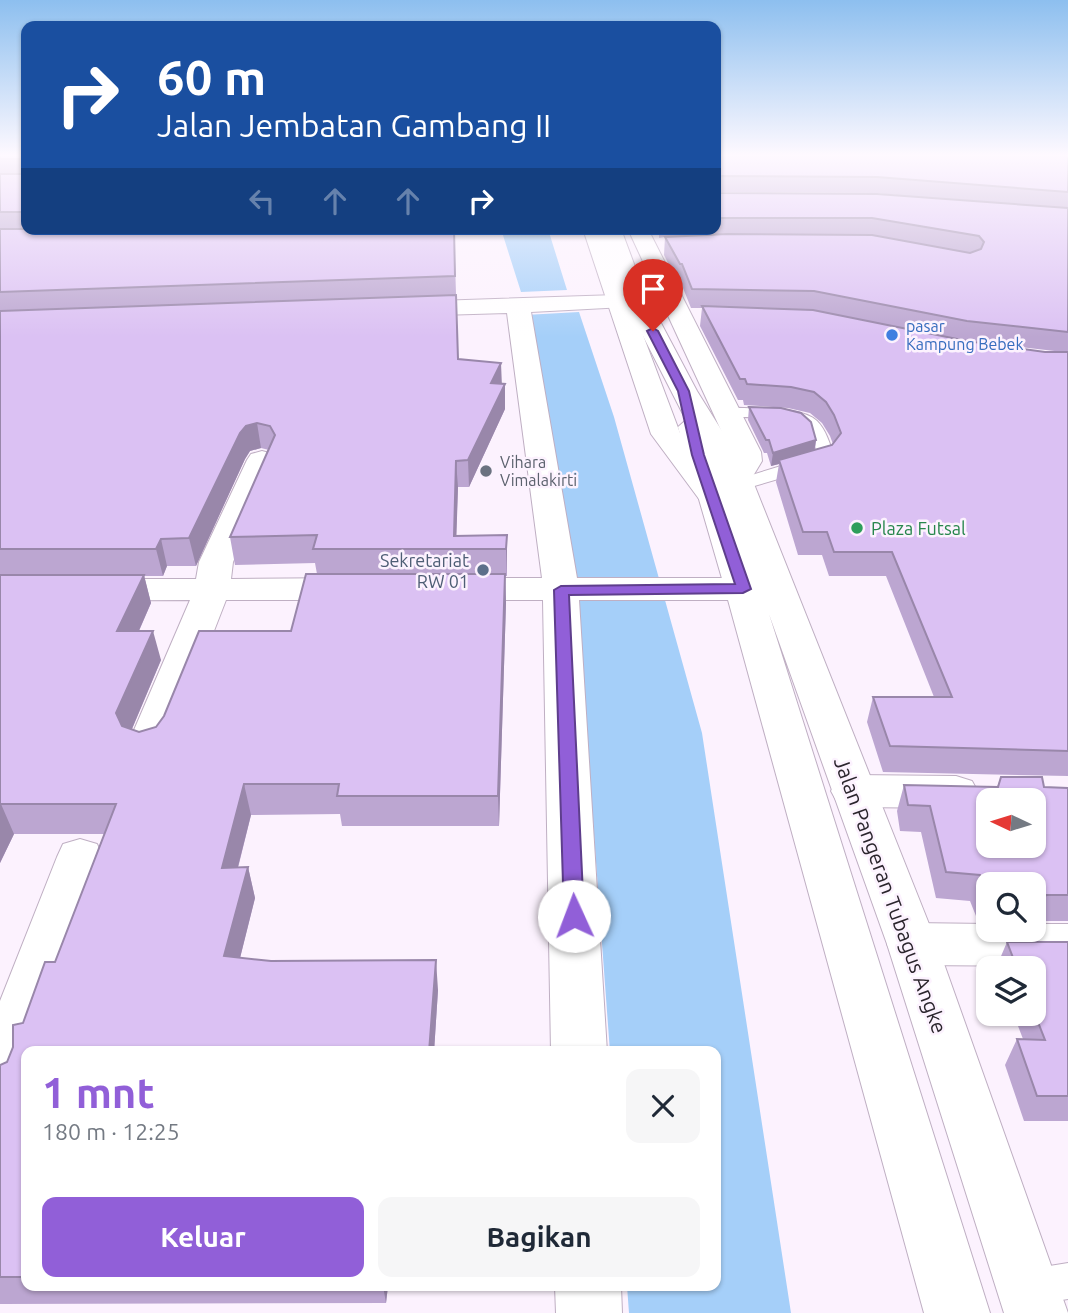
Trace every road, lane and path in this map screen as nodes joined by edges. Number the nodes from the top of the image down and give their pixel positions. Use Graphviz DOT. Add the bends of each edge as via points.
graph roads {
  1 [pos="595,235"];
  2 [pos="613,235"];
  3 [pos="641,238"];
  4 [pos="673,245"];
  5 [pos="617,302"];
  6 [pos="520,305"];
  7 [pos="381,310"];
  8 [pos="728,412"];
  9 [pos="262,460"];
  10 [pos="723,478"];
  11 [pos="386,589"];
  12 [pos="426,589"];
  13 [pos="743,589"];
  14 [pos="0,590"];
  15 [pos="212,590"];
  16 [pos="567,590"];
  17 [pos="149,744"];
  18 [pos="853,791"];
  19 [pos="976,793"];
  20 [pos="80,858"];
  21 [pos="912,944"];
  22 [pos="1068,945"];
  23 [pos="579,1046"];
  24 [pos="0,1073"];
  25 [pos="588,1291"];
  26 [pos="1045,1294"];
  27 [pos="589,1313"];
  28 [pos="957,1313"];
  1 -- 5 [label="street, Jalan Pangeran Tubagus Angke"];
  2 -- 10 [label="street, Jalan Pangeran Tubagus Angke" via="632,291"];
  3 -- 4 [label="street"];
  3 -- 8 [label="street" via="691,317"];
  5 -- 6 [label="street"];
  5 -- 10 [label="street, Jalan Pangeran Tubagus Angke" via="666,434"];
  6 -- 7 [label="street"];
  6 -- 16 [label="street"];
  8 -- 10 [label="street" via="747,461"];
  8 -- 10 [label="lane" via="800,417 817,432 826,456 820,461"];
  9 -- 15 [label="street" via="216,562"];
  10 -- 13 [label="street, Jalan Pangeran Tubagus Angke"];
  10 -- 18 [label="street, Jalan Pangeran Tubagus Angke"];
  11 -- 15 [label="street"];
  12 -- 16 [label="street"];
  13 -- 16 [label="street"];
  13 -- 28 [label="street, Jalan Pangeran Tubagus Angke"];
  14 -- 15 [label="street"];
  15 -- 17 [label="street"];
  16 -- 23 [label="street"];
  18 -- 19 [label="street"];
  18 -- 21 [label="street, Jalan Pangeran Tubagus Angke"];
  20 -- 24 [label="street"];
  21 -- 22 [label="street"];
  21 -- 26 [label="street, Jalan Pangeran Tubagus Angke"];
  25 -- 27 [label="street"];
}
